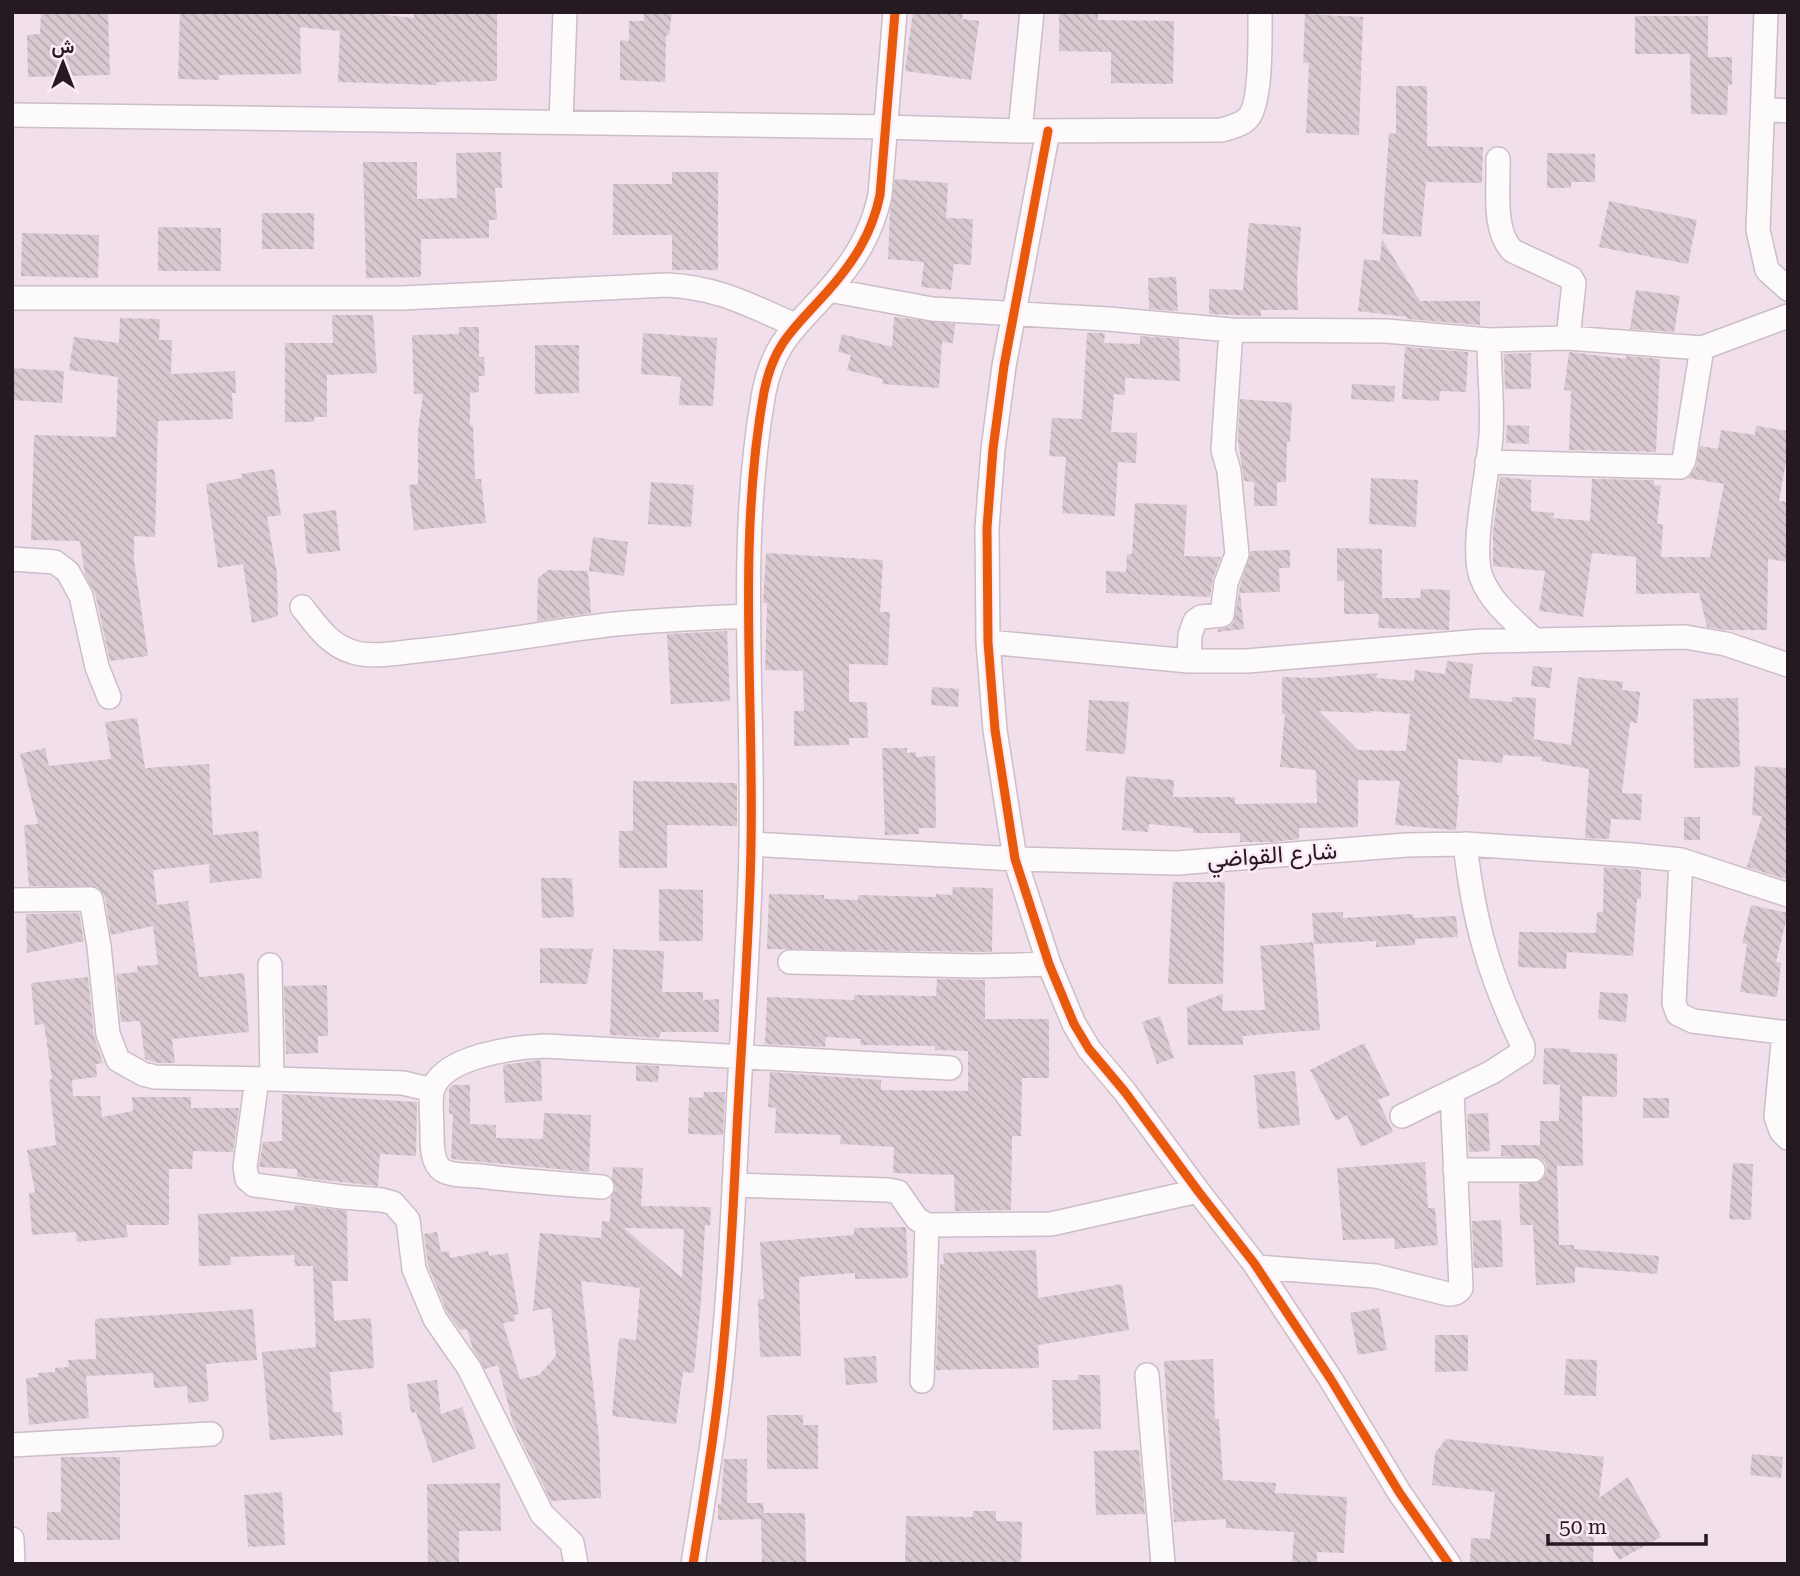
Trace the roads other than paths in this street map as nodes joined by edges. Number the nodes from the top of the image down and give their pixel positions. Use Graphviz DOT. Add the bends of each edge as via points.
graph roads {
  1 [pos="565,12"];
  2 [pos="895,12"];
  3 [pos="1032,12"];
  4 [pos="1261,12"];
  5 [pos="1766,12"];
  6 [pos="1764,109"];
  7 [pos="1788,111"];
  8 [pos="12,114"];
  9 [pos="561,122"];
  10 [pos="886,127"];
  11 [pos="1020,131"];
  12 [pos="1048,131"];
  13 [pos="1498,159"];
  14 [pos="1788,289"];
  15 [pos="829,290"];
  16 [pos="12,298"];
  17 [pos="1015,312"];
  18 [pos="1788,316"];
  19 [pos="794,325"];
  20 [pos="1231,330"];
  21 [pos="1568,338"];
  22 [pos="1489,340"];
  23 [pos="1702,348"];
  24 [pos="1486,462"];
  25 [pos="12,559"];
  26 [pos="302,607"];
  27 [pos="749,616"];
  28 [pos="1534,640"];
  29 [pos="988,642"];
  30 [pos="1189,661"];
  31 [pos="1788,665"];
  32 [pos="109,697"];
  33 [pos="751,844"];
  34 [pos="1465,844"];
  35 [pos="1015,859"];
  36 [pos="1681,860"];
  37 [pos="1788,895"];
  38 [pos="12,900"];
  39 [pos="790,962"];
  40 [pos="1049,964"];
  41 [pos="270,965"];
  42 [pos="1786,1033"];
  43 [pos="741,1055"];
  44 [pos="950,1068"];
  45 [pos="265,1079"];
  46 [pos="432,1090"];
  47 [pos="1452,1093"];
  48 [pos="1402,1116"];
  49 [pos="1788,1138"];
  50 [pos="1455,1170"];
  51 [pos="1533,1170"];
  52 [pos="734,1185"];
  53 [pos="602,1187"];
  54 [pos="1198,1191"];
  55 [pos="927,1225"];
  56 [pos="1257,1267"];
  57 [pos="1147,1376"];
  58 [pos="922,1381"];
  59 [pos="211,1434"];
  60 [pos="12,1446"];
  61 [pos="12,1539"];
  62 [pos="13,1564"];
  63 [pos="576,1564"];
  64 [pos="692,1564"];
  65 [pos="1163,1564"];
  66 [pos="1449,1564"];
  1 -- 9 [label="street"];
  2 -- 10 [label="street"];
  3 -- 11 [label="street"];
  4 -- 12 [label="street" via="1254,110 1239,125 1222,130"];
  5 -- 6 [label="street"];
  6 -- 7 [label="street"];
  6 -- 14 [label="street" via="1758,229 1767,270"];
  8 -- 9 [label="street"];
  9 -- 10 [label="street"];
  10 -- 11 [label="street"];
  10 -- 15 [label="street" via="876,215 867,238"];
  11 -- 12 [label="street"];
  12 -- 17 [label="street"];
  13 -- 21 [label="street" via="1499,223 1507,245 1574,283"];
  15 -- 17 [label="street" via="932,309"];
  15 -- 19 [label="street"];
  16 -- 19 [label="street" via="403,298 666,285 722,294"];
  17 -- 20 [label="street"];
  17 -- 29 [label="street" via="993,449 987,528"];
  18 -- 23 [label="street"];
  19 -- 27 [label="street" via="772,362 765,391 752,505"];
  20 -- 22 [label="street" via="1386,331"];
  20 -- 30 [label="street" via="1223,450 1237,554 1226,583 1222,615 1195,621"];
  21 -- 22 [label="street"];
  21 -- 23 [label="street"];
  22 -- 24 [label="street" via="1491,437"];
  23 -- 24 [label="street" via="1680,467"];
  24 -- 28 [label="street" via="1478,540 1481,578 1493,599"];
  25 -- 32 [label="street" via="55,562 68,572 81,596 97,667"];
  26 -- 27 [label="street" via="325,637 341,647 378,654 604,625"];
  27 -- 33 [label="street"];
  28 -- 30 [label="street" via="1432,644 1282,660"];
  28 -- 31 [label="street" via="1697,638"];
  29 -- 30 [label="street"];
  29 -- 35 [label="street" via="995,730"];
  33 -- 35 [label="street, شارع القواضي"];
  33 -- 43 [label="street"];
  34 -- 35 [label="street, شارع القواضي" via="1177,863"];
  34 -- 36 [label="street, شارع القواضي"];
  34 -- 47 [label="street" via="1483,950 1523,1049 1517,1058"];
  35 -- 40 [label="street"];
  36 -- 37 [label="street, شارع القواضي"];
  36 -- 42 [label="street" via="1674,1003 1678,1014 1693,1021"];
  38 -- 45 [label="street" via="91,899 108,1034 118,1060 155,1077"];
  39 -- 40 [label="street"];
  40 -- 54 [label="street" via="1089,1049"];
  41 -- 45 [label="street"];
  42 -- 49 [label="street" via="1776,1117"];
  43 -- 44 [label="street"];
  43 -- 46 [label="street" via="521,1047 463,1063"];
  43 -- 52 [label="street"];
  45 -- 46 [label="street" via="403,1083"];
  45 -- 63 [label="street" via="245,1167 247,1179 274,1189 382,1200 401,1210 408,1220 414,1269 435,1319 469,1368 542,1514 572,1543"];
  46 -- 53 [label="street" via="432,1144 442,1170"];
  47 -- 48 [label="street"];
  47 -- 50 [label="street"];
  50 -- 51 [label="street"];
  50 -- 56 [label="street" via="1461,1288 1454,1294 1376,1276"];
  52 -- 55 [label="street" via="898,1192 917,1219"];
  52 -- 64 [label="street" via="724,1340"];
  54 -- 55 [label="street" via="1051,1224"];
  54 -- 56 [label="street"];
  55 -- 58 [label="street"];
  56 -- 66 [label="street"];
  57 -- 65 [label="street"];
  59 -- 60 [label="street"];
  61 -- 62 [label="street"];
}
